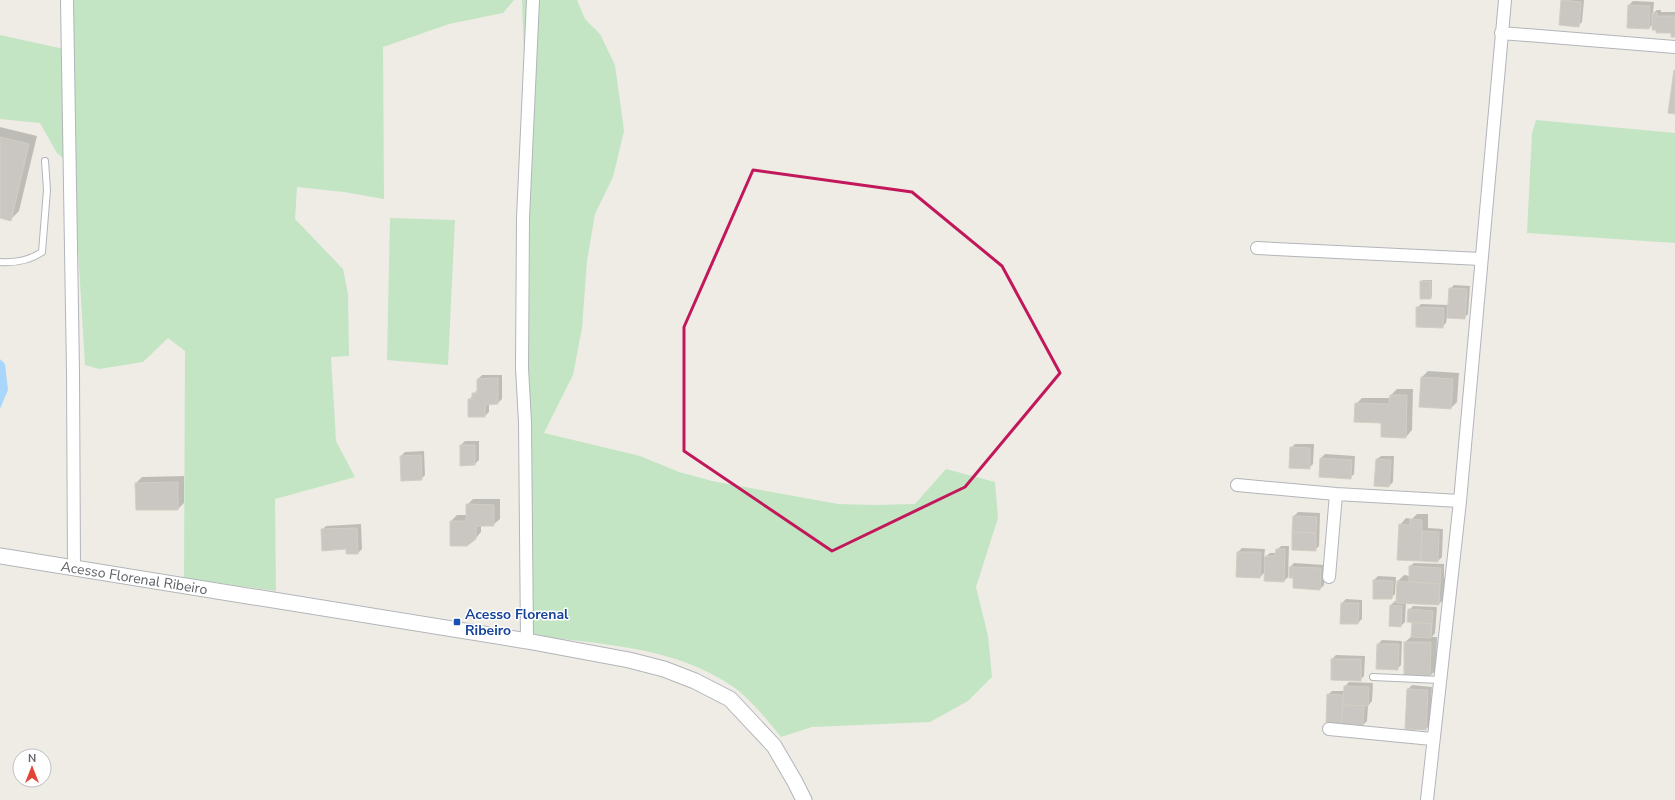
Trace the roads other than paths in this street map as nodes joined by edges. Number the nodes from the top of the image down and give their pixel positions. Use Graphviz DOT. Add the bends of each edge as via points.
graph roads {
  1 [pos="67,0"];
  2 [pos="533,0"];
  3 [pos="1505,0"];
  4 [pos="1501,33"];
  5 [pos="1675,47"];
  6 [pos="45,161"];
  7 [pos="1258,248"];
  8 [pos="1481,259"];
  9 [pos="0,262"];
  10 [pos="1237,484"];
  11 [pos="1336,494"];
  12 [pos="1460,501"];
  13 [pos="0,556"];
  14 [pos="74,568"];
  15 [pos="1329,577"];
  16 [pos="527,641"];
  17 [pos="1373,677"];
  18 [pos="1440,680"];
  19 [pos="1329,729"];
  20 [pos="1432,739"];
  21 [pos="804,800"];
  22 [pos="1427,800"];
  1 -- 14 [label="street"];
  2 -- 16 [label="street" via="523,218 522,368"];
  3 -- 4 [label="street"];
  4 -- 5 [label="street"];
  4 -- 8 [label="street"];
  6 -- 9 [label="lane" via="47,190 42,252 22,262"];
  7 -- 8 [label="street"];
  8 -- 12 [label="street"];
  10 -- 11 [label="street"];
  11 -- 12 [label="street"];
  11 -- 15 [label="street"];
  12 -- 18 [label="street"];
  13 -- 14 [label="street, Acesso Florenal Ribeiro"];
  14 -- 16 [label="street, Acesso Florenal Ribeiro"];
  16 -- 21 [label="street, Acesso Florenal Ribeiro" via="664,669 730,700 774,746"];
  17 -- 18 [label="lane"];
  18 -- 20 [label="street"];
  19 -- 20 [label="street"];
  20 -- 22 [label="street"];
}
